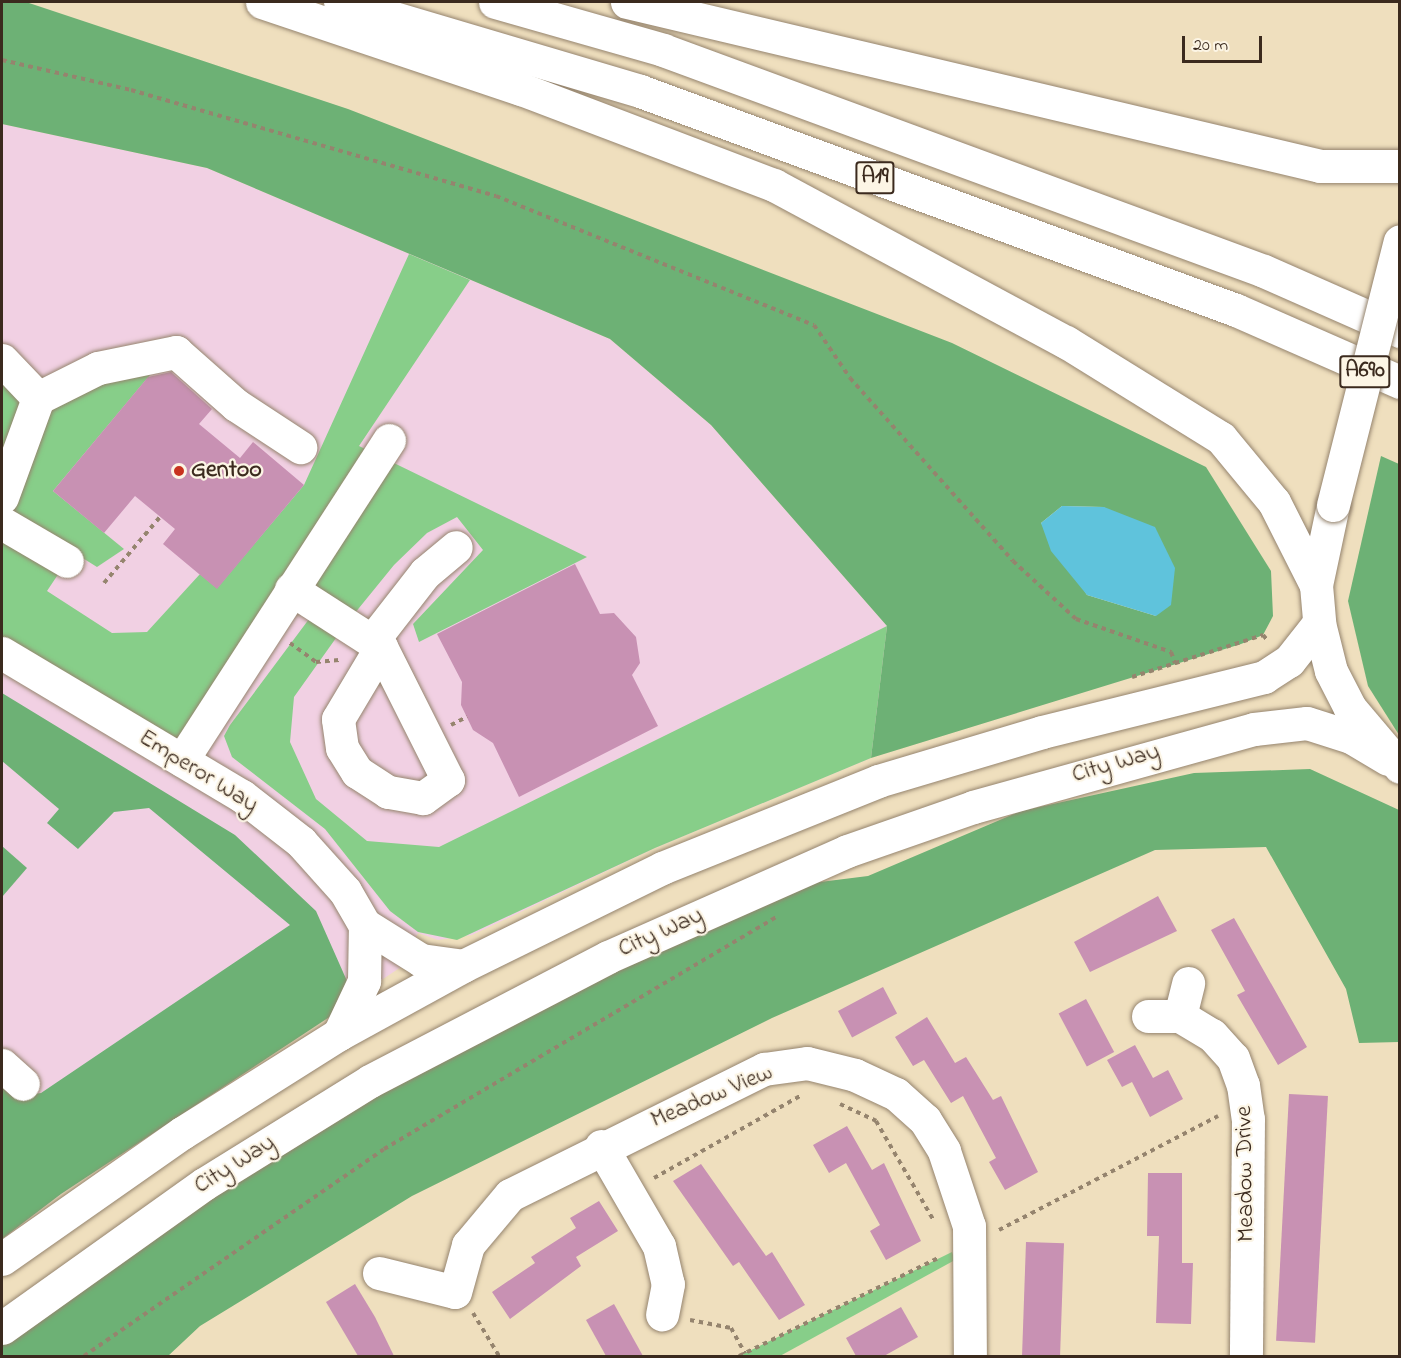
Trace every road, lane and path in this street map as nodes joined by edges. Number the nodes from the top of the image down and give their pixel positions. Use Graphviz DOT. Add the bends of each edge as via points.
graph roads {
  1 [pos="262,2"];
  2 [pos="340,2"];
  3 [pos="495,2"];
  4 [pos="627,2"];
  5 [pos="2,60"];
  6 [pos="1400,166"];
  7 [pos="1400,241"];
  8 [pos="1400,331"];
  9 [pos="2,360"];
  10 [pos="1400,382"];
  11 [pos="38,398"];
  12 [pos="389,440"];
  13 [pos="300,447"];
  14 [pos="2,497"];
  15 [pos="160,517"];
  16 [pos="2,523"];
  17 [pos="456,547"];
  18 [pos="67,561"];
  19 [pos="104,583"];
  20 [pos="1316,585"];
  21 [pos="291,589"];
  22 [pos="1318,623"];
  23 [pos="376,644"];
  24 [pos="280,650"];
  25 [pos="2,653"];
  26 [pos="1289,661"];
  27 [pos="363,674"];
  28 [pos="182,760"];
  29 [pos="1394,763"];
  30 [pos="787,911"];
  31 [pos="365,925"];
  32 [pos="463,966"];
  33 [pos="1188,983"];
  34 [pos="339,1034"];
  35 [pos="814,1096"];
  36 [pos="835,1101"];
  37 [pos="601,1146"];
  38 [pos="628,1192"];
  39 [pos="940,1232"];
  40 [pos="2,1259"];
  41 [pos="379,1273"];
  42 [pos="455,1292"];
  43 [pos="662,1314"];
  44 [pos="2,1328"];
  45 [pos="745,1353"];
  46 [pos="84,1356"];
  47 [pos="499,1356"];
  48 [pos="970,1356"];
  49 [pos="1246,1356"];
  1 -- 20 [label="main road" via="521,89 774,185 1066,342 1221,438 1274,502"];
  2 -- 10 [label="main road, A19" via="640,91 1236,310"];
  3 -- 8 [label="main road, A19" via="663,50 1264,271"];
  4 -- 6 [label="main road" via="1320,166"];
  5 -- 26 [label="path" via="131,90 496,196 814,325 850,378 1013,561 1076,619 1171,652 1175,663 1263,635"];
  7 -- 20 [label="main road, A690, bridge"];
  9 -- 11 [label="main road"];
  11 -- 13 [label="main road" via="98,368 176,352 236,405"];
  11 -- 14 [label="main road"];
  12 -- 21 [label="main road"];
  15 -- 19 [label="path"];
  16 -- 18 [label="main road"];
  17 -- 23 [label="main road" via="425,573"];
  20 -- 22 [label="main road, A690"];
  21 -- 23 [label="main road"];
  21 -- 28 [label="main road"];
  22 -- 26 [label="main road, City Way"];
  22 -- 29 [label="main road, A690" via="1341,689"];
  23 -- 27 [label="main road"];
  23 -- 27 [label="main road" via="448,780 423,798 381,787 357,772 342,748 338,719"];
  24 -- 27 [label="path" via="287,641 316,662 342,660"];
  25 -- 28 [label="main road, Emperor Way"];
  26 -- 32 [label="main road, City Way" via="1264,677 1042,732 878,781 662,868"];
  28 -- 31 [label="main road, Emperor Way" via="242,796 301,842 345,891"];
  29 -- 44 [label="main road, City Way" via="1351,737 1307,723 1254,729 973,807 847,851 609,957 370,1081 204,1184"];
  30 -- 46 [label="path" via="384,1149"];
  31 -- 32 [label="main road, Emperor Way" via="421,960"];
  31 -- 34 [label="main road" via="364,981"];
  32 -- 34 [label="main road, City Way"];
  33 -- 49 [label="main road, Meadow Drive" via="1164,1016 1212,1035 1233,1058 1244,1085 1248,1119"];
  34 -- 40 [label="main road, City Way" via="182,1133"];
  35 -- 38 [label="path" via="803,1094"];
  36 -- 39 [label="path" via="876,1121"];
  37 -- 38 [label="main road"];
  37 -- 42 [label="main road, Meadow View" via="510,1195 468,1245"];
  37 -- 48 [label="main road, Meadow View" via="764,1069 807,1063 855,1076 896,1094 925,1120 960,1186 969,1226"];
  38 -- 43 [label="main road" via="659,1246 668,1284"];
  41 -- 42 [label="main road"];
  42 -- 47 [label="path"];
  43 -- 45 [label="path" via="731,1328"];
}
